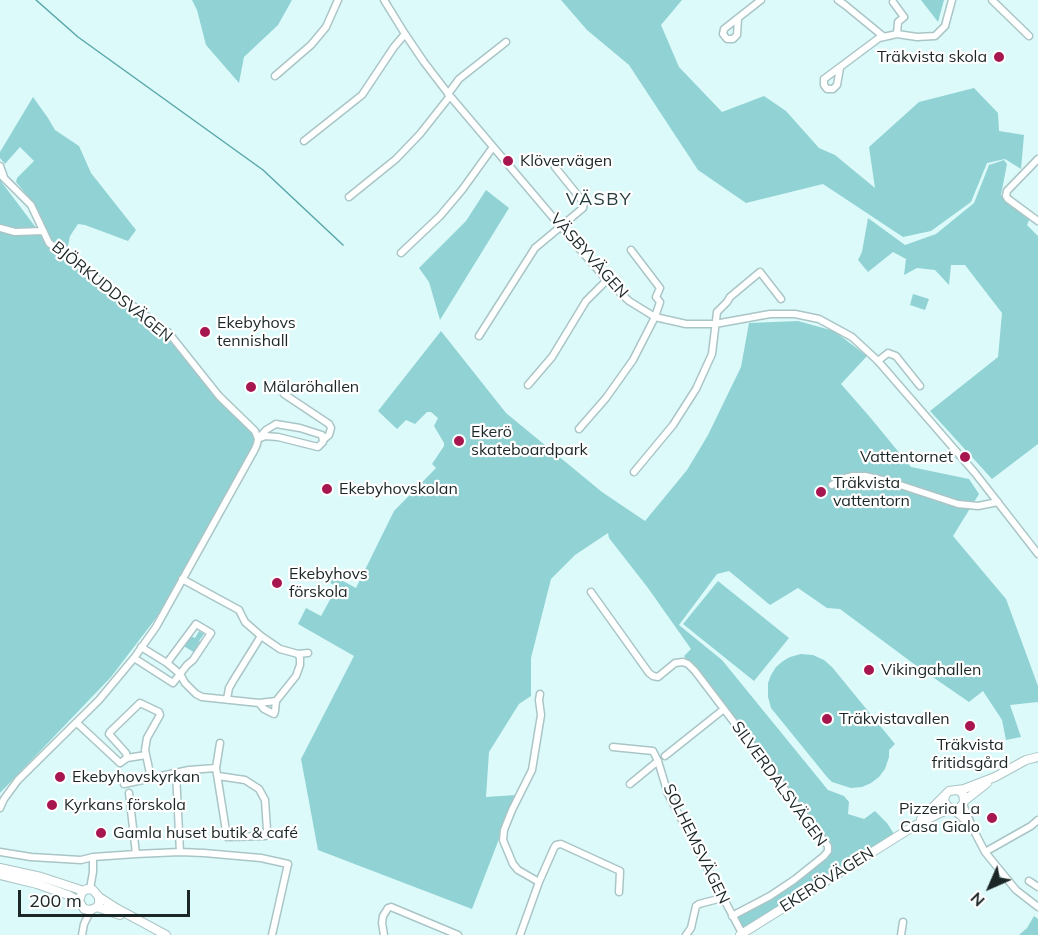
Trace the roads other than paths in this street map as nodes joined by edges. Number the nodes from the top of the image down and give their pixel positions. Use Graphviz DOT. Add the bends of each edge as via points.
graph roads {
  1 [pos="338,0"];
  2 [pos="384,0"];
  3 [pos="761,0"];
  4 [pos="838,0"];
  5 [pos="952,0"];
  6 [pos="992,0"];
  7 [pos="893,2"];
  8 [pos="738,18"];
  9 [pos="405,34"];
  10 [pos="897,34"];
  11 [pos="1029,36"];
  12 [pos="884,37"];
  13 [pos="506,42"];
  14 [pos="840,68"];
  15 [pos="275,76"];
  16 [pos="449,95"];
  17 [pos="304,141"];
  18 [pos="493,147"];
  19 [pos="1038,159"];
  20 [pos="0,166"];
  21 [pos="555,167"];
  22 [pos="2,176"];
  23 [pos="349,197"];
  24 [pos="1036,216"];
  25 [pos="561,226"];
  26 [pos="0,228"];
  27 [pos="43,231"];
  28 [pos="632,250"];
  29 [pos="401,253"];
  30 [pos="607,280"];
  31 [pos="781,299"];
  32 [pos="655,317"];
  33 [pos="715,324"];
  34 [pos="479,336"];
  35 [pos="878,361"];
  36 [pos="528,385"];
  37 [pos="920,386"];
  38 [pos="284,394"];
  39 [pos="579,429"];
  40 [pos="258,439"];
  41 [pos="323,440"];
  42 [pos="634,472"];
  43 [pos="832,485"];
  44 [pos="998,502"];
  45 [pos="1038,554"];
  46 [pos="182,579"];
  47 [pos="591,592"];
  48 [pos="261,636"];
  49 [pos="141,647"];
  50 [pos="308,653"];
  51 [pos="298,654"];
  52 [pos="134,658"];
  53 [pos="167,663"];
  54 [pos="180,674"];
  55 [pos="540,694"];
  56 [pos="227,699"];
  57 [pos="276,701"];
  58 [pos="259,703"];
  59 [pos="724,709"];
  60 [pos="77,723"];
  61 [pos="220,742"];
  62 [pos="613,747"];
  63 [pos="147,755"];
  64 [pos="664,756"];
  65 [pos="1038,757"];
  66 [pos="127,758"];
  67 [pos="658,761"];
  68 [pos="216,768"];
  69 [pos="176,773"];
  70 [pos="218,776"];
  71 [pos="995,777"];
  72 [pos="151,778"];
  73 [pos="124,784"];
  74 [pos="630,784"];
  75 [pos="958,790"];
  76 [pos="129,793"];
  77 [pos="945,796"];
  78 [pos="964,802"];
  79 [pos="0,808"];
  80 [pos="952,809"];
  81 [pos="1038,820"];
  82 [pos="914,826"];
  83 [pos="973,829"];
  84 [pos="0,852"];
  85 [pos="180,852"];
  86 [pos="985,852"];
  87 [pos="136,854"];
  88 [pos="93,857"];
  89 [pos="0,868"];
  90 [pos="0,875"];
  91 [pos="1029,881"];
  92 [pos="539,882"];
  93 [pos="1038,887"];
  94 [pos="87,890"];
  95 [pos="619,892"];
  96 [pos="99,897"];
  97 [pos="722,898"];
  98 [pos="80,904"];
  99 [pos="1038,907"];
  100 [pos="94,909"];
  101 [pos="732,916"];
  102 [pos="903,922"];
  103 [pos="84,924"];
  104 [pos="158,930"];
  105 [pos="82,935"];
  106 [pos="166,935"];
  107 [pos="272,935"];
  108 [pos="384,935"];
  109 [pos="458,935"];
  110 [pos="520,935"];
  111 [pos="686,935"];
  112 [pos="742,935"];
  113 [pos="901,935"];
  1 -- 15 [label="street" via="326,27"];
  2 -- 9 [label="street, VÄSBYVÄGEN"];
  3 -- 8 [label="street"];
  4 -- 12 [label="street"];
  5 -- 10 [label="street" via="945,26 934,36"];
  6 -- 11 [label="street"];
  7 -- 10 [label="street" via="904,17 898,22"];
  9 -- 16 [label="street, VÄSBYVÄGEN"];
  9 -- 17 [label="street" via="362,95"];
  10 -- 12 [label="street"];
  12 -- 14 [label="street"];
  13 -- 16 [label="street" via="459,79"];
  16 -- 18 [label="street, VÄSBYVÄGEN"];
  16 -- 23 [label="street" via="396,159"];
  18 -- 25 [label="street, VÄSBYVÄGEN"];
  18 -- 29 [label="street" via="440,216"];
  19 -- 24 [label="street" via="1006,196"];
  20 -- 22 [label="street, BJÖRKUDDSVÄGEN"];
  21 -- 25 [label="street" via="584,203 584,208"];
  22 -- 27 [label="street, BJÖRKUDDSVÄGEN" via="31,205"];
  25 -- 30 [label="street, VÄSBYVÄGEN"];
  25 -- 34 [label="street" via="536,248"];
  26 -- 27 [label="street"];
  27 -- 40 [label="street, BJÖRKUDDSVÄGEN" via="56,248 168,332"];
  28 -- 32 [label="street" via="660,288"];
  30 -- 32 [label="street, VÄSBYVÄGEN" via="629,301"];
  30 -- 36 [label="street" via="586,301 552,357"];
  31 -- 33 [label="street" via="760,272 717,312"];
  32 -- 33 [label="street, VÄSBYVÄGEN" via="686,324"];
  32 -- 39 [label="street" via="633,360"];
  33 -- 35 [label="street, VÄSBYVÄGEN" via="770,314 819,319 852,337"];
  33 -- 42 [label="street" via="712,354 696,389 673,425"];
  35 -- 37 [label="street" via="888,353 896,356"];
  35 -- 44 [label="street, VÄSBYVÄGEN"];
  38 -- 41 [label="street" via="329,424 329,435"];
  40 -- 41 [label="street" via="278,437 318,447"];
  40 -- 41 [label="street" via="276,424 322,435"];
  40 -- 46 [label="street"];
  43 -- 44 [label="street" via="841,479 865,476 958,504"];
  44 -- 45 [label="street, VÄSBYVÄGEN"];
  46 -- 48 [label="street" via="239,610 245,622"];
  46 -- 49 [label="street"];
  47 -- 59 [label="street, SILVERDALSVÄGEN" via="649,673 658,677 675,663 688,664"];
  48 -- 51 [label="street" via="280,649"];
  48 -- 56 [label="street" via="229,688"];
  49 -- 52 [label="street"];
  49 -- 53 [label="street"];
  50 -- 51 [label="street"];
  51 -- 57 [label="street" via="296,676"];
  52 -- 54 [label="street" via="173,683"];
  52 -- 60 [label="street"];
  53 -- 54 [label="street"];
  53 -- 54 [label="street" via="198,621 211,633"];
  54 -- 56 [label="street" via="200,696"];
  55 -- 92 [label="street" via="542,715 532,770 512,810 503,840 518,870"];
  56 -- 58 [label="street"];
  57 -- 58 [label="street"];
  57 -- 58 [label="street" via="274,714"];
  59 -- 64 [label="street, SILVERDALSVÄGEN"];
  59 -- 101 [label="street, SILVERDALSVÄGEN" via="828,846 824,856 795,880"];
  60 -- 66 [label="street" via="117,761"];
  60 -- 79 [label="street" via="18,780"];
  61 -- 68 [label="street"];
  62 -- 67 [label="street, SOLHEMSVÄGEN" via="653,751"];
  63 -- 66 [label="street"];
  63 -- 66 [label="street" via="147,738 160,715 140,703 109,734"];
  63 -- 72 [label="street"];
  65 -- 71 [label="main road"];
  67 -- 74 [label="street"];
  67 -- 97 [label="street, SOLHEMSVÄGEN" via="668,794"];
  68 -- 69 [label="street"];
  68 -- 70 [label="street"];
  69 -- 72 [label="street"];
  69 -- 85 [label="street"];
  70 -- 70 [label="street" via="227,837 266,836 265,800 259,789 245,780"];
  71 -- 75 [label="main road"];
  71 -- 78 [label="main road"];
  72 -- 73 [label="street"];
  75 -- 77 [label="main road"];
  75 -- 78 [label="main road"];
  76 -- 87 [label="street"];
  77 -- 80 [label="main road" via="945,804"];
  77 -- 82 [label="main road, EKERÖVÄGEN"];
  78 -- 80 [label="main road" via="958,809"];
  78 -- 83 [label="street"];
  80 -- 82 [label="main road, EKERÖVÄGEN"];
  80 -- 83 [label="street"];
  81 -- 86 [label="street"];
  82 -- 112 [label="main road, EKERÖVÄGEN"];
  83 -- 86 [label="street"];
  84 -- 88 [label="street" via="81,860"];
  85 -- 87 [label="street"];
  85 -- 107 [label="street" via="288,864"];
  86 -- 99 [label="street" via="1016,890"];
  87 -- 88 [label="street"];
  88 -- 94 [label="street"];
  89 -- 94 [label="main road"];
  90 -- 98 [label="main road" via="68,895"];
  91 -- 93 [label="street"];
  92 -- 95 [label="street" via="554,848 561,844 620,871"];
  92 -- 110 [label="street"];
  94 -- 96 [label="main road" via="96,891"];
  94 -- 98 [label="main road" via="80,895"];
  96 -- 100 [label="main road"];
  96 -- 104 [label="main road"];
  97 -- 101 [label="street, SOLHEMSVÄGEN"];
  97 -- 111 [label="street" via="696,906"];
  98 -- 100 [label="main road"];
  98 -- 103 [label="street"];
  100 -- 103 [label="street"];
  100 -- 104 [label="main road"];
  101 -- 112 [label="street, SOLHEMSVÄGEN"];
  102 -- 113 [label="street"];
  103 -- 105 [label="street"];
  104 -- 106 [label="main road"];
  108 -- 109 [label="street" via="383,916 391,907"];
}
